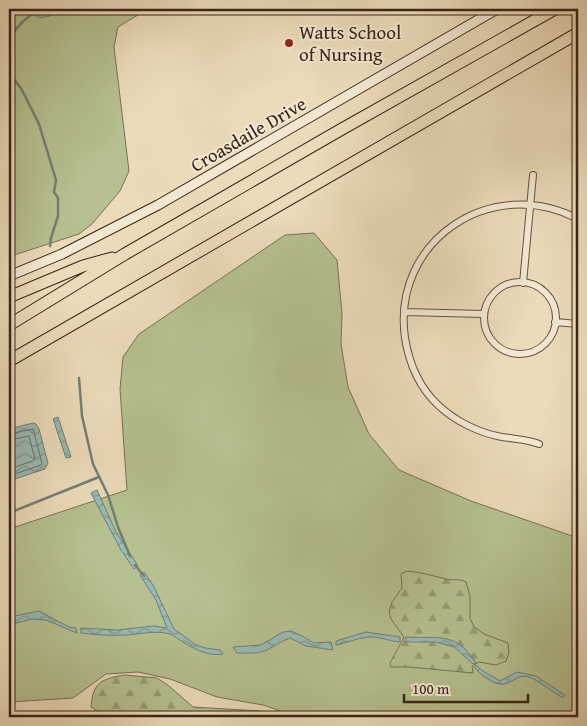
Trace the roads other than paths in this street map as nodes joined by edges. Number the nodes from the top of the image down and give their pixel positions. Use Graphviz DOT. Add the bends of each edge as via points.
graph roads {
  1 [pos="497,9"];
  2 [pos="555,9"];
  3 [pos="578,33"];
  4 [pos="578,42"];
  5 [pos="554,48"];
  6 [pos="533,175"];
  7 [pos="530,204"];
  8 [pos="578,219"];
  9 [pos="125,254"];
  10 [pos="9,276"];
  11 [pos="523,283"];
  12 [pos="9,297"];
  13 [pos="404,312"];
  14 [pos="484,314"];
  15 [pos="555,322"];
  16 [pos="578,324"];
  17 [pos="9,325"];
  18 [pos="9,361"];
  19 [pos="539,444"];
  1 -- 10 [label="street, Croasdaile Drive" via="158,205 62,254"];
  2 -- 9 [label="highway"];
  3 -- 5 [label="highway"];
  4 -- 5 [label="highway"];
  5 -- 18 [label="highway"];
  6 -- 7 [label="street"];
  7 -- 8 [label="street" via="554,208"];
  7 -- 11 [label="street"];
  7 -- 13 [label="street" via="484,209 445,231 422,257 407,291"];
  9 -- 12 [label="highway" via="83,266"];
  9 -- 17 [label="highway"];
  11 -- 14 [label="street" via="500,288 489,299"];
  11 -- 15 [label="street" via="539,288 550,299"];
  13 -- 14 [label="street"];
  13 -- 19 [label="street" via="411,364 438,405 467,425 501,437"];
  14 -- 15 [label="street" via="489,337 500,349 516,354 531,352 545,344"];
  15 -- 16 [label="street"];
}
